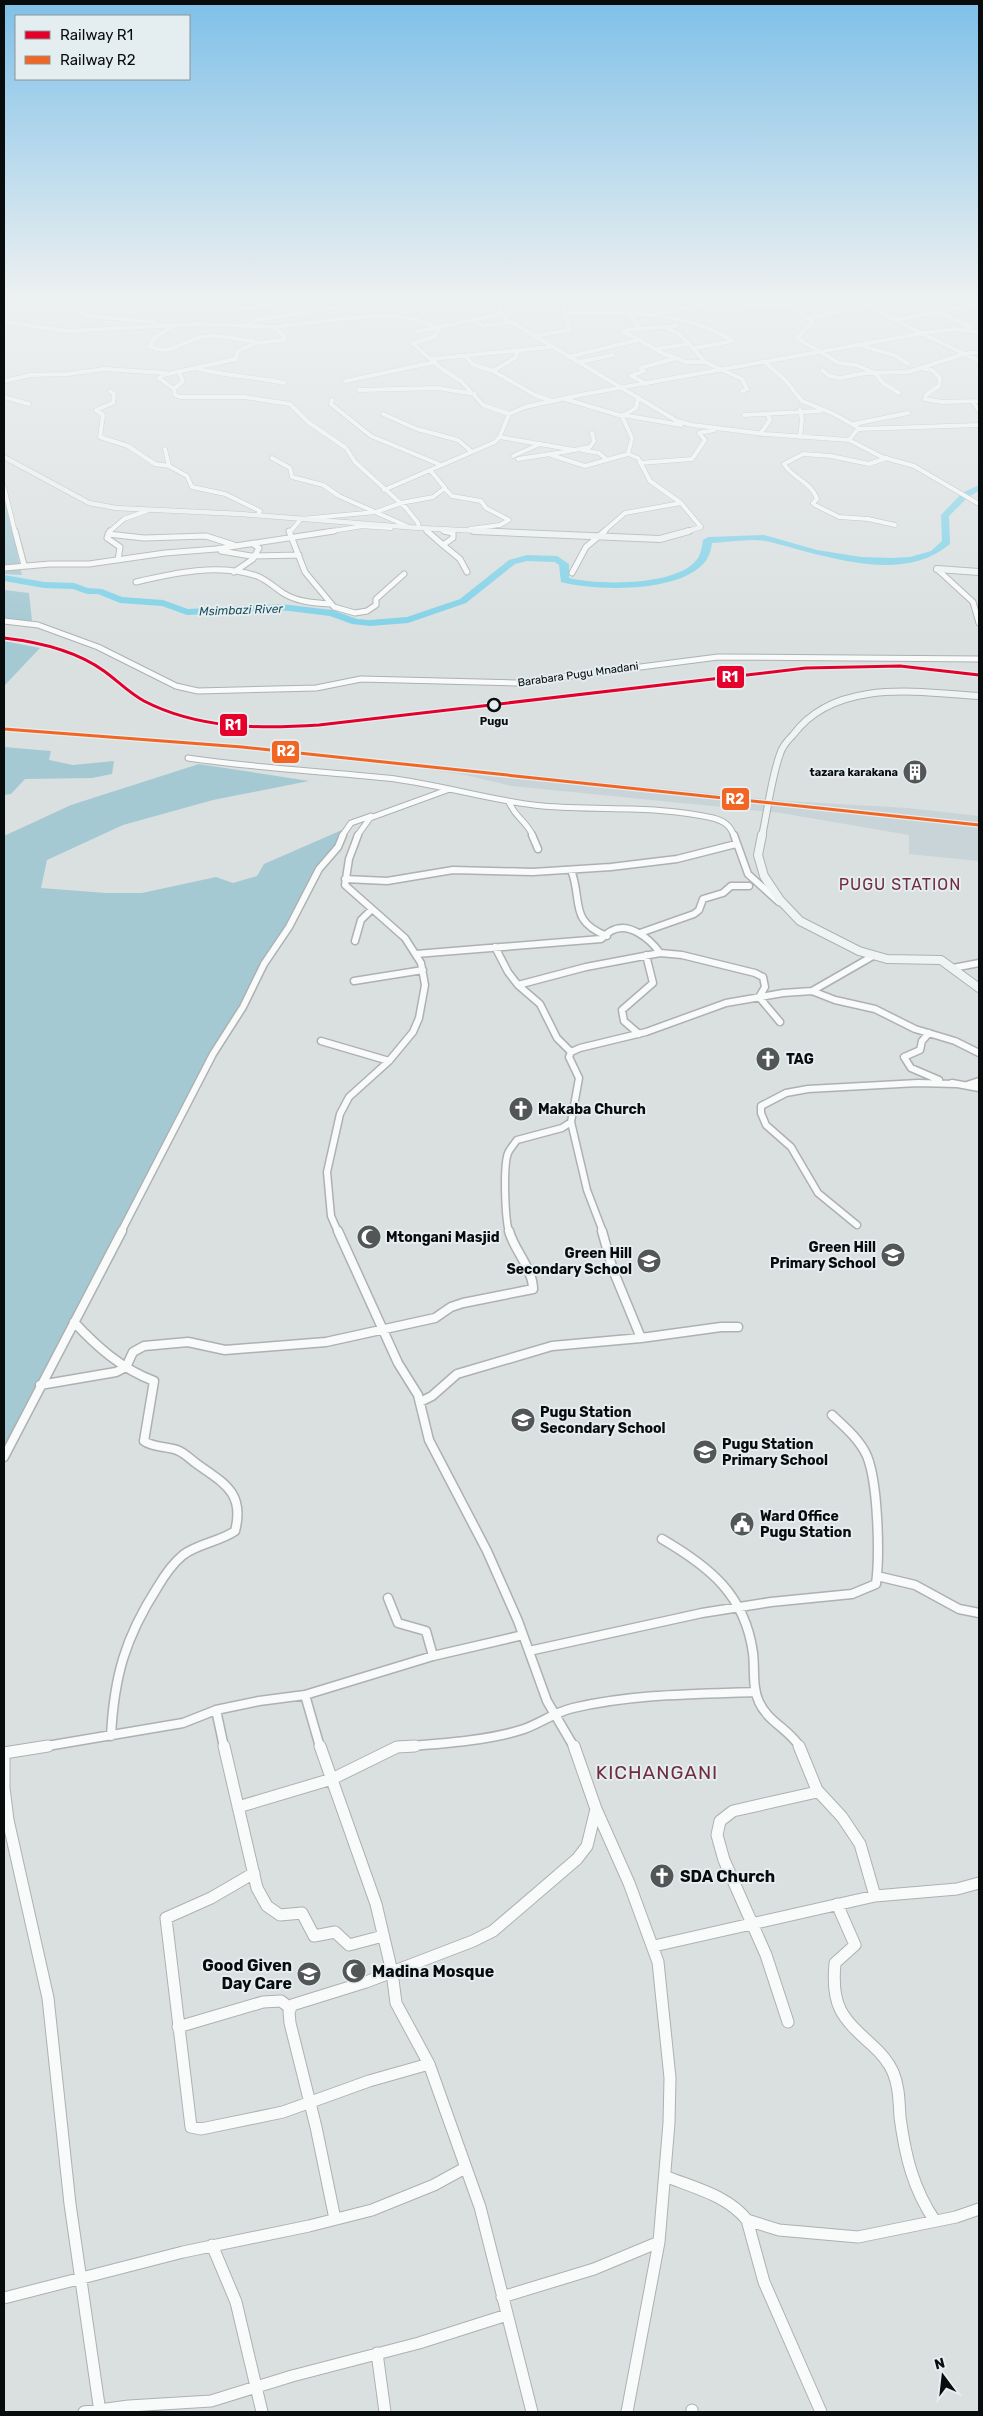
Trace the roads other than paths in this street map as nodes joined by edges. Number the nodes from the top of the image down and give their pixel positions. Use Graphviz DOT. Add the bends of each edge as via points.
graph roads {
  1 [pos="97,410"];
  2 [pos="296,410"];
  3 [pos="338,410"];
  4 [pos="497,410"];
  5 [pos="519,410"];
  6 [pos="598,410"];
  7 [pos="633,410"];
  8 [pos="658,410"];
  9 [pos="800,410"];
  10 [pos="824,410"];
  11 [pos="801,413"];
  12 [pos="908,413"];
  13 [pos="383,414"];
  14 [pos="509,414"];
  15 [pos="744,415"];
  16 [pos="768,415"];
  17 [pos="622,416"];
  18 [pos="854,424"];
  19 [pos="692,425"];
  20 [pos="979,425"];
  21 [pos="724,428"];
  22 [pos="858,429"];
  23 [pos="592,433"];
  24 [pos="760,434"];
  25 [pos="500,437"];
  26 [pos="800,437"];
  27 [pos="849,440"];
  28 [pos="540,444"];
  29 [pos="165,449"];
  30 [pos="574,450"];
  31 [pos="579,450"];
  32 [pos="472,452"];
  33 [pos="628,454"];
  34 [pos="551,455"];
  35 [pos="513,456"];
  36 [pos="4,457"];
  37 [pos="272,458"];
  38 [pos="887,458"];
  39 [pos="518,459"];
  40 [pos="606,459"];
  41 [pos="640,464"];
  42 [pos="441,465"];
  43 [pos="169,466"];
  44 [pos="430,470"];
  45 [pos="4,487"];
  46 [pos="445,489"];
  47 [pos="384,490"];
  48 [pos="401,503"];
  49 [pos="681,503"];
  50 [pos="979,504"];
  51 [pos="149,510"];
  52 [pos="376,512"];
  53 [pos="258,515"];
  54 [pos="301,519"];
  55 [pos="294,524"];
  56 [pos="895,525"];
  57 [pos="363,526"];
  58 [pos="409,527"];
  59 [pos="701,527"];
  60 [pos="419,528"];
  61 [pos="426,530"];
  62 [pos="463,530"];
  63 [pos="108,534"];
  64 [pos="602,535"];
  65 [pos="292,537"];
  66 [pos="253,544"];
  67 [pos="239,545"];
  68 [pos="443,545"];
  69 [pos="216,550"];
  70 [pos="299,555"];
  71 [pos="255,556"];
  72 [pos="118,560"];
  73 [pos="24,566"];
  74 [pos="4,568"];
  75 [pos="937,569"];
  76 [pos="234,572"];
  77 [pos="467,572"];
  78 [pos="979,572"];
  79 [pos="572,573"];
  80 [pos="404,574"];
  81 [pos="136,582"];
  82 [pos="331,604"];
  83 [pos="4,620"];
  84 [pos="979,623"];
  85 [pos="979,659"];
  86 [pos="979,696"];
  87 [pos="188,758"];
  88 [pos="447,790"];
  89 [pos="509,802"];
  90 [pos="376,816"];
  91 [pos="736,844"];
  92 [pos="538,849"];
  93 [pos="570,870"];
  94 [pos="345,879"];
  95 [pos="749,886"];
  96 [pos="788,909"];
  97 [pos="371,910"];
  98 [pos="640,933"];
  99 [pos="607,936"];
  100 [pos="355,940"];
  101 [pos="496,947"];
  102 [pos="660,953"];
  103 [pos="416,954"];
  104 [pos="646,955"];
  105 [pos="873,956"];
  106 [pos="979,963"];
  107 [pos="953,968"];
  108 [pos="423,970"];
  109 [pos="354,981"];
  110 [pos="518,985"];
  111 [pos="979,988"];
  112 [pos="812,991"];
  113 [pos="758,997"];
  114 [pos="780,1022"];
  115 [pos="929,1033"];
  116 [pos="639,1034"];
  117 [pos="321,1042"];
  118 [pos="570,1052"];
  119 [pos="979,1053"];
  120 [pos="389,1061"];
  121 [pos="979,1081"];
  122 [pos="956,1084"];
  123 [pos="966,1085"];
  124 [pos="979,1088"];
  125 [pos="571,1122"];
  126 [pos="857,1225"];
  127 [pos="74,1322"];
  128 [pos="738,1327"];
  129 [pos="384,1328"];
  130 [pos="641,1338"];
  131 [pos="126,1367"];
  132 [pos="40,1385"];
  133 [pos="420,1402"];
  134 [pos="832,1416"];
  135 [pos="4,1457"];
  136 [pos="662,1538"];
  137 [pos="878,1576"];
  138 [pos="388,1598"];
  139 [pos="738,1606"];
  140 [pos="979,1613"];
  141 [pos="523,1635"];
  142 [pos="529,1651"];
  143 [pos="432,1656"];
  144 [pos="755,1692"];
  145 [pos="305,1695"];
  146 [pos="216,1710"];
  147 [pos="555,1713"];
  148 [pos="111,1736"];
  149 [pos="4,1753"];
  150 [pos="332,1779"];
  151 [pos="817,1792"];
  152 [pos="238,1807"];
  153 [pos="596,1809"];
  154 [pos="254,1873"];
  155 [pos="979,1883"];
  156 [pos="875,1896"];
  157 [pos="837,1904"];
  158 [pos="751,1924"];
  159 [pos="383,1936"];
  160 [pos="654,1946"];
  161 [pos="392,1972"];
  162 [pos="290,2008"];
  163 [pos="788,2022"];
  164 [pos="178,2027"];
  165 [pos="429,2064"];
  166 [pos="310,2104"];
  167 [pos="465,2168"];
  168 [pos="665,2176"];
  169 [pos="979,2209"];
  170 [pos="335,2219"];
  171 [pos="747,2220"];
  172 [pos="935,2221"];
  173 [pos="659,2242"];
  174 [pos="212,2245"];
  175 [pos="82,2279"];
  176 [pos="502,2297"];
  177 [pos="4,2298"];
  178 [pos="506,2315"];
  179 [pos="377,2353"];
  180 [pos="257,2386"];
  181 [pos="100,2410"];
  182 [pos="84,2412"];
  183 [pos="262,2412"];
  184 [pos="385,2412"];
  185 [pos="532,2412"];
  186 [pos="627,2412"];
  187 [pos="821,2412"];
  1 -- 43 [label="street" via="103,415 100,437 128,446 155,464"];
  2 -- 47 [label="street" via="346,448 355,462"];
  3 -- 42 [label="street" via="368,434"];
  4 -- 14 [label="street"];
  5 -- 14 [label="street"];
  6 -- 17 [label="street"];
  7 -- 17 [label="street"];
  8 -- 19 [label="street"];
  9 -- 11 [label="street"];
  10 -- 11 [label="street"];
  10 -- 18 [label="street"];
  11 -- 16 [label="street"];
  11 -- 26 [label="street"];
  12 -- 18 [label="street"];
  13 -- 32 [label="street" via="417,429 458,440"];
  14 -- 25 [label="street"];
  15 -- 16 [label="street"];
  16 -- 24 [label="street" via="770,420"];
  17 -- 19 [label="street"];
  17 -- 33 [label="street" via="632,438"];
  18 -- 22 [label="street"];
  19 -- 21 [label="street"];
  20 -- 22 [label="street"];
  21 -- 24 [label="street"];
  21 -- 41 [label="street" via="699,433 705,440 690,459"];
  22 -- 27 [label="street"];
  23 -- 31 [label="street" via="592,445"];
  24 -- 26 [label="street"];
  25 -- 28 [label="street"];
  25 -- 32 [label="street"];
  26 -- 27 [label="street"];
  27 -- 38 [label="street"];
  28 -- 30 [label="street"];
  28 -- 35 [label="street"];
  29 -- 43 [label="street"];
  30 -- 31 [label="street"];
  30 -- 34 [label="street"];
  31 -- 40 [label="street" via="599,453"];
  32 -- 42 [label="street"];
  33 -- 40 [label="street"];
  33 -- 41 [label="street" via="638,458"];
  34 -- 39 [label="street"];
  34 -- 40 [label="street" via="581,466"];
  36 -- 51 [label="street" via="89,503"];
  37 -- 52 [label="street" via="290,468 292,476 324,484 339,496"];
  38 -- 50 [label="street" via="914,466"];
  38 -- 56 [label="street" via="869,464 802,454 784,464 788,473 808,482 814,490 817,499 813,503 816,505 839,517"];
  41 -- 49 [label="street" via="650,481"];
  42 -- 44 [label="street"];
  43 -- 53 [label="street" via="188,476 192,487 232,497 260,511"];
  44 -- 46 [label="street"];
  44 -- 47 [label="street"];
  45 -- 73 [label="street"];
  46 -- 48 [label="street" via="433,496"];
  46 -- 62 [label="street" via="452,496 481,501 486,508 509,520 495,527"];
  47 -- 48 [label="street"];
  48 -- 52 [label="street"];
  48 -- 60 [label="street"];
  49 -- 59 [label="street"];
  49 -- 64 [label="street" via="628,512"];
  51 -- 53 [label="street"];
  51 -- 63 [label="street" via="120,521"];
  52 -- 54 [label="street"];
  52 -- 58 [label="street"];
  53 -- 54 [label="street"];
  54 -- 55 [label="street"];
  54 -- 58 [label="street"];
  55 -- 57 [label="street" via="317,521"];
  55 -- 65 [label="street" via="288,530"];
  57 -- 61 [label="street"];
  57 -- 65 [label="street"];
  58 -- 60 [label="street"];
  59 -- 64 [label="street" via="660,539"];
  60 -- 62 [label="street"];
  61 -- 68 [label="street"];
  61 -- 68 [label="street" via="453,533 453,538"];
  62 -- 64 [label="street"];
  63 -- 67 [label="street" via="144,538 206,536"];
  63 -- 72 [label="street" via="110,542 120,547"];
  64 -- 79 [label="street" via="581,554"];
  65 -- 66 [label="street"];
  65 -- 70 [label="street"];
  66 -- 67 [label="street"];
  66 -- 71 [label="street" via="259,548"];
  67 -- 69 [label="street"];
  68 -- 77 [label="street" via="460,559"];
  69 -- 71 [label="street"];
  69 -- 72 [label="street"];
  70 -- 71 [label="street"];
  70 -- 82 [label="street" via="305,572"];
  71 -- 76 [label="street"];
  72 -- 73 [label="street"];
  73 -- 74 [label="street"];
  75 -- 78 [label="street"];
  75 -- 84 [label="street" via="973,602"];
  76 -- 81 [label="street" via="176,573"];
  76 -- 82 [label="street" via="263,578 281,592 299,600"];
  80 -- 82 [label="street" via="367,611 350,612"];
  83 -- 85 [label="street, Barabara Pugu Mnadani" via="38,625 98,647 176,686 213,692 316,688 360,679 516,683 718,657"];
  86 -- 96 [label="street" via="878,693 847,696 814,712 783,746 758,855 775,894"];
  87 -- 88 [label="street" via="256,768 389,778"];
  88 -- 89 [label="street"];
  88 -- 90 [label="street"];
  89 -- 91 [label="street" via="680,812 725,822 731,828"];
  89 -- 92 [label="street" via="514,814 527,822"];
  90 -- 94 [label="street" via="360,827"];
  90 -- 127 [label="street" via="351,823 338,847 319,869 289,927 213,1054"];
  91 -- 93 [label="street" via="679,858"];
  91 -- 96 [label="street" via="750,877"];
  93 -- 94 [label="street" via="527,873 451,870 382,883"];
  93 -- 99 [label="street" via="576,887 576,905 584,921 592,930"];
  94 -- 97 [label="street" via="346,888"];
  95 -- 98 [label="street" via="731,886 722,894 703,899 698,911 692,915"];
  96 -- 105 [label="street" via="815,930"];
  97 -- 100 [label="street" via="361,920"];
  97 -- 103 [label="street" via="405,938"];
  98 -- 99 [label="street" via="614,930"];
  98 -- 102 [label="street"];
  99 -- 101 [label="street"];
  101 -- 103 [label="street"];
  101 -- 110 [label="street"];
  102 -- 104 [label="street"];
  102 -- 113 [label="street" via="682,955 760,975 766,982"];
  103 -- 108 [label="street"];
  104 -- 110 [label="street"];
  104 -- 116 [label="street" via="652,983 622,1010 624,1021"];
  105 -- 107 [label="street" via="935,959"];
  105 -- 112 [label="street"];
  106 -- 107 [label="street"];
  107 -- 111 [label="street"];
  108 -- 109 [label="street"];
  108 -- 120 [label="street" via="425,990 419,1018 413,1032"];
  110 -- 118 [label="street" via="540,1004 557,1038"];
  112 -- 113 [label="street"];
  112 -- 115 [label="street" via="875,1009"];
  113 -- 114 [label="street"];
  113 -- 116 [label="street" via="689,1014"];
  115 -- 119 [label="street"];
  115 -- 122 [label="street" via="920,1050 905,1055 906,1063 919,1073"];
  116 -- 118 [label="street"];
  117 -- 120 [label="street"];
  118 -- 125 [label="street" via="578,1078"];
  120 -- 129 [label="street" via="343,1106 327,1172 334,1225"];
  121 -- 123 [label="street"];
  122 -- 123 [label="street"];
  122 -- 126 [label="street" via="808,1089 786,1093 761,1106 766,1125 800,1158 818,1193"];
  123 -- 124 [label="street"];
  125 -- 129 [label="street" via="562,1128 516,1140 508,1153 504,1191 508,1232 533,1281 533,1289 463,1303 438,1317"];
  125 -- 130 [label="street" via="613,1270"];
  127 -- 131 [label="street" via="94,1343"];
  127 -- 132 [label="street"];
  128 -- 130 [label="street"];
  129 -- 131 [label="street" via="326,1342 225,1350 188,1342 154,1344 137,1349"];
  129 -- 133 [label="street" via="398,1363"];
  130 -- 133 [label="street" via="552,1346 507,1358 457,1374 437,1395"];
  131 -- 132 [label="street" via="107,1374"];
  131 -- 148 [label="street" via="155,1383 144,1441 148,1445 176,1449 224,1482 235,1499 237,1521 230,1536 181,1556 137,1618 116,1673"];
  132 -- 135 [label="street"];
  133 -- 141 [label="street" via="436,1456 486,1551"];
  134 -- 137 [label="street" via="860,1445 871,1469"];
  136 -- 139 [label="street" via="697,1560 722,1581"];
  137 -- 139 [label="street" via="871,1588 857,1592"];
  137 -- 140 [label="street" via="915,1584 959,1609"];
  138 -- 143 [label="street" via="398,1623 425,1630"];
  139 -- 142 [label="street"];
  139 -- 144 [label="street" via="752,1648"];
  141 -- 142 [label="street"];
  141 -- 143 [label="street"];
  142 -- 147 [label="street" via="547,1701"];
  143 -- 145 [label="street"];
  144 -- 147 [label="street" via="649,1695"];
  144 -- 151 [label="street" via="762,1710 799,1746"];
  145 -- 146 [label="street"];
  145 -- 150 [label="street"];
  146 -- 148 [label="street" via="183,1723"];
  146 -- 152 [label="street"];
  147 -- 150 [label="street" via="506,1734 397,1747"];
  147 -- 153 [label="street" via="573,1743"];
  148 -- 149 [label="street"];
  149 -- 175 [label="street" via="5,1806 48,1998 70,2204"];
  150 -- 152 [label="street"];
  150 -- 159 [label="street" via="376,1904"];
  151 -- 156 [label="street" via="853,1829 862,1846"];
  151 -- 158 [label="street" via="733,1811 720,1821 718,1843"];
  152 -- 154 [label="street"];
  153 -- 160 [label="street"];
  153 -- 161 [label="street" via="592,1831 577,1859 493,1931"];
  154 -- 159 [label="street" via="264,1902 283,1916 302,1913 314,1936 335,1932 349,1945"];
  154 -- 164 [label="street" via="211,1898 166,1918"];
  155 -- 156 [label="street" via="957,1889"];
  156 -- 157 [label="street"];
  157 -- 158 [label="street"];
  157 -- 172 [label="street" via="855,1945 835,1963 836,2007 843,2019 882,2054 893,2072 908,2168 919,2198"];
  158 -- 160 [label="street"];
  158 -- 163 [label="street" via="766,1955"];
  159 -- 161 [label="street"];
  160 -- 168 [label="street" via="661,1979 670,2078"];
  161 -- 162 [label="street" via="296,2002"];
  161 -- 165 [label="street" via="396,2003"];
  162 -- 164 [label="street" via="281,2001 263,2002"];
  162 -- 166 [label="street" via="290,2023"];
  164 -- 166 [label="street" via="191,2127 201,2129 248,2121"];
  165 -- 166 [label="street"];
  165 -- 167 [label="street"];
  166 -- 170 [label="street"];
  167 -- 170 [label="street" via="393,2205"];
  167 -- 176 [label="street" via="480,2207"];
  168 -- 171 [label="street" via="737,2207"];
  168 -- 173 [label="street"];
  169 -- 172 [label="street"];
  170 -- 174 [label="street"];
  171 -- 172 [label="street" via="779,2230 858,2237"];
  171 -- 187 [label="street" via="764,2282"];
  173 -- 176 [label="street" via="594,2269"];
  173 -- 186 [label="street"];
  174 -- 175 [label="street"];
  174 -- 180 [label="street" via="236,2302"];
  175 -- 177 [label="street"];
  175 -- 181 [label="street"];
  176 -- 178 [label="street"];
  178 -- 179 [label="street"];
  178 -- 185 [label="street"];
  179 -- 180 [label="street"];
  179 -- 184 [label="street"];
  180 -- 181 [label="street" via="211,2402"];
  180 -- 183 [label="street"];
  181 -- 182 [label="street"];
}
